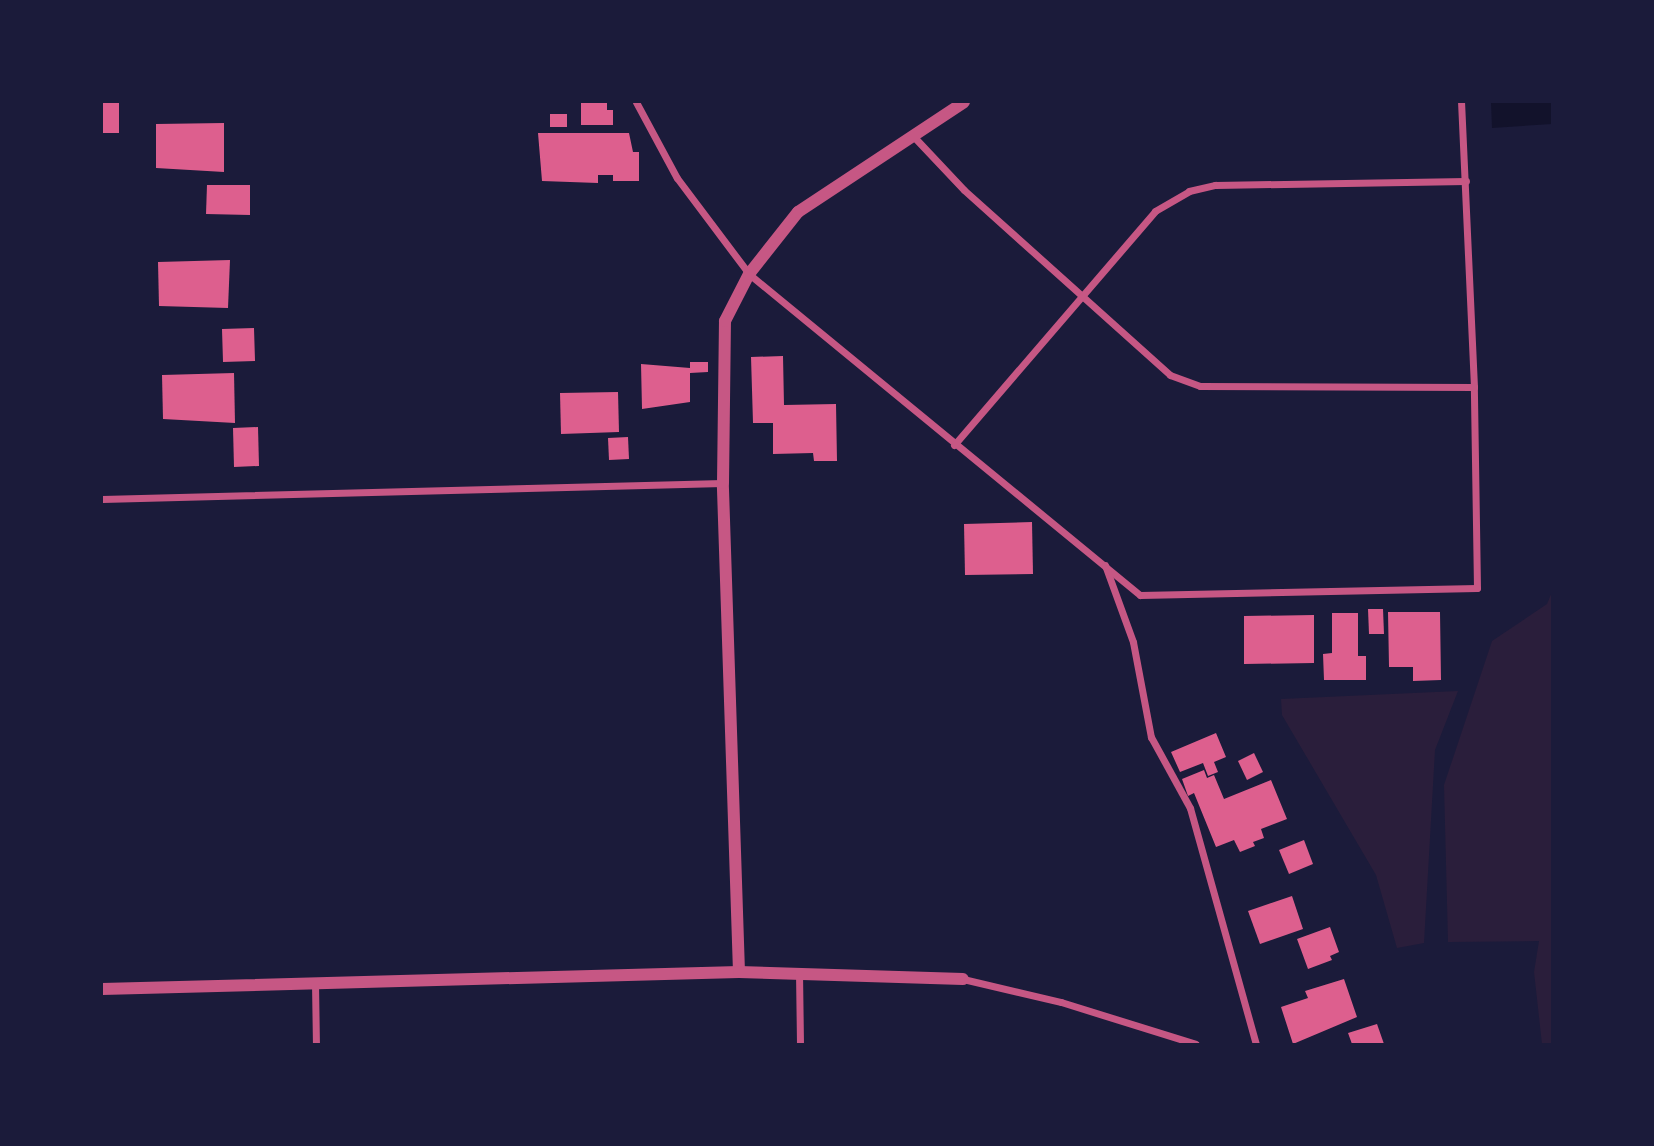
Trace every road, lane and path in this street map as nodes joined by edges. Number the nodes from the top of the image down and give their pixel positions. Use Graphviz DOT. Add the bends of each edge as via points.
graph roads {
  1 [pos="636,102"];
  2 [pos="964,102"];
  3 [pos="1461,102"];
  4 [pos="915,138"];
  5 [pos="1466,181"];
  6 [pos="749,274"];
  7 [pos="1080,294"];
  8 [pos="1474,387"];
  9 [pos="954,445"];
  10 [pos="723,483"];
  11 [pos="102,499"];
  12 [pos="1104,564"];
  13 [pos="739,972"];
  14 [pos="799,972"];
  15 [pos="963,979"];
  16 [pos="315,982"];
  17 [pos="102,989"];
  18 [pos="316,1045"];
  19 [pos="800,1045"];
  20 [pos="1196,1045"];
  21 [pos="1256,1045"];
  1 -- 6 [label="street" via="677,178"];
  2 -- 4 [label="street"];
  3 -- 5 [label="street"];
  4 -- 6 [label="street" via="798,212"];
  4 -- 7 [label="street"];
  5 -- 7 [label="street" via="1215,185 1189,191 1155,211"];
  5 -- 8 [label="street"];
  6 -- 9 [label="street"];
  6 -- 10 [label="street" via="725,321"];
  7 -- 8 [label="street" via="1170,375 1200,386"];
  7 -- 9 [label="street"];
  8 -- 12 [label="street" via="1477,588 1140,595"];
  9 -- 12 [label="street"];
  10 -- 11 [label="street"];
  10 -- 13 [label="street"];
  12 -- 21 [label="street" via="1133,642 1151,737 1191,808"];
  13 -- 14 [label="street"];
  13 -- 16 [label="street"];
  14 -- 15 [label="street"];
  14 -- 19 [label="street"];
  15 -- 20 [label="street" via="1061,1002"];
  16 -- 17 [label="street"];
  16 -- 18 [label="street"];
}
